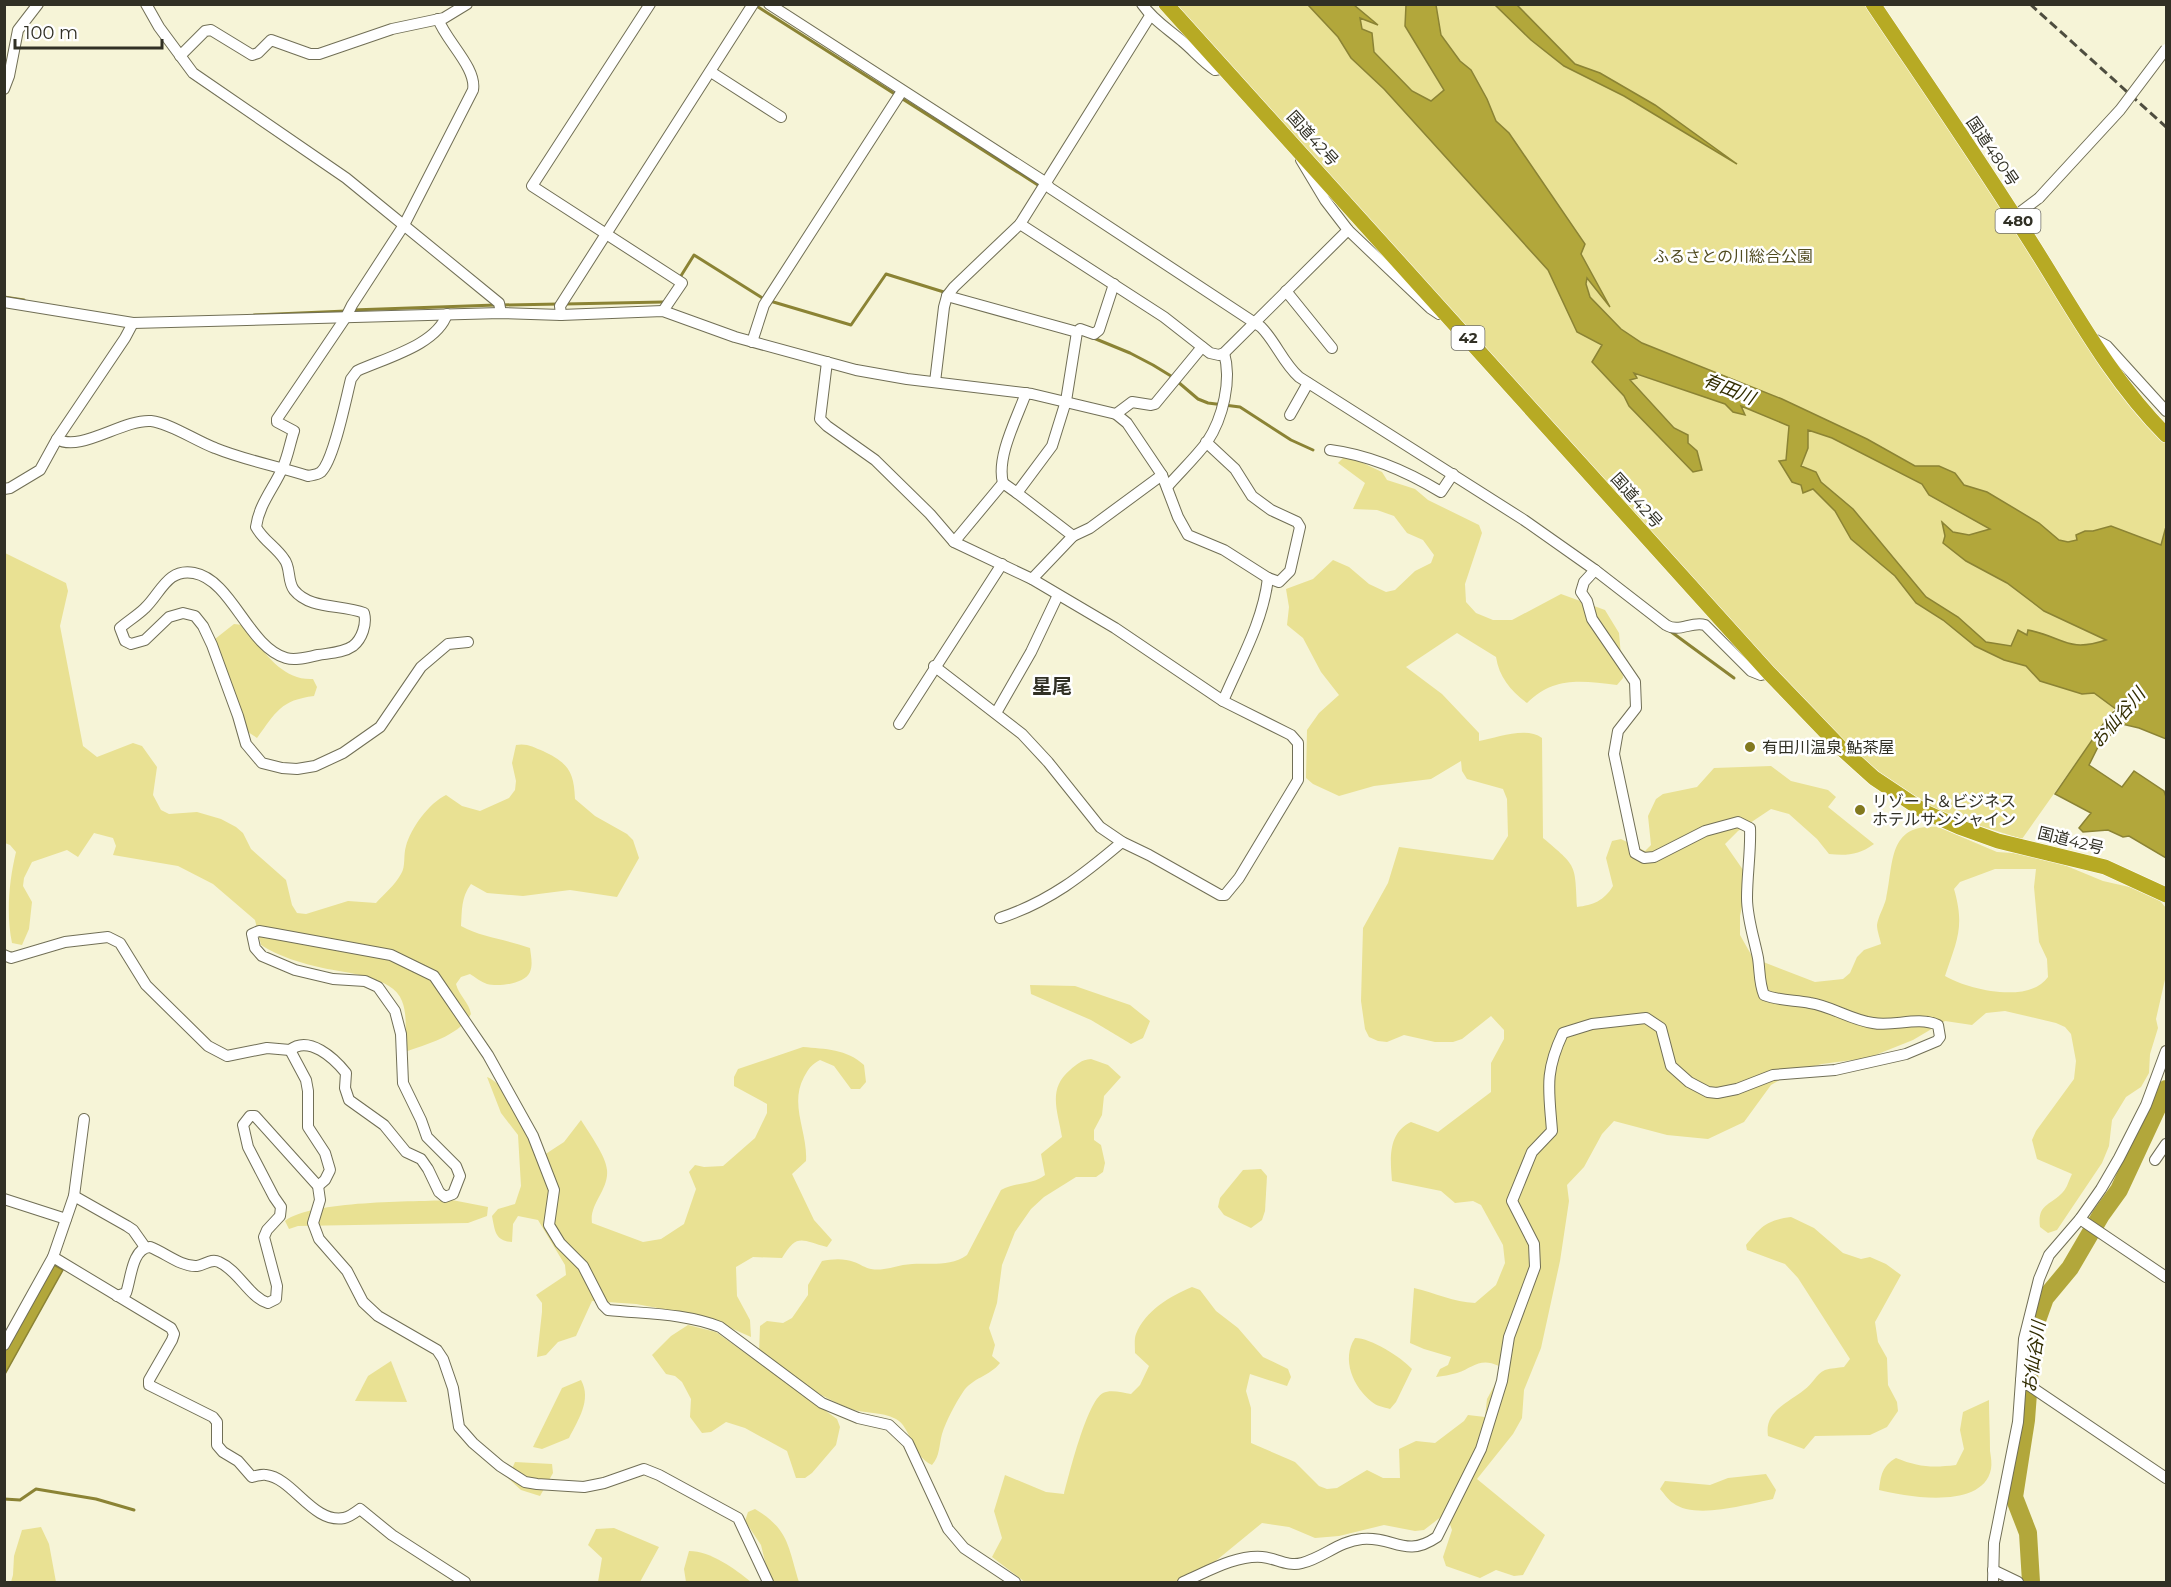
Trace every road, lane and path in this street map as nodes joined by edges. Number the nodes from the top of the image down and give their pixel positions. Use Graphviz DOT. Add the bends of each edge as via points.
graph roads {
  1 [pos="38,4"];
  2 [pos="146,4"];
  3 [pos="650,4"];
  4 [pos="753,4"];
  5 [pos="769,4"];
  6 [pos="1142,4"];
  7 [pos="1166,4"];
  8 [pos="1873,4"];
  9 [pos="464,5"];
  10 [pos="1150,16"];
  11 [pos="438,20"];
  12 [pos="2166,49"];
  13 [pos="180,56"];
  14 [pos="1225,68"];
  15 [pos="711,72"];
  16 [pos="4,88"];
  17 [pos="902,91"];
  18 [pos="781,117"];
  19 [pos="1300,152"];
  20 [pos="1045,182"];
  21 [pos="2015,216"];
  22 [pos="1020,224"];
  23 [pos="404,225"];
  24 [pos="1348,230"];
  25 [pos="607,233"];
  26 [pos="1114,285"];
  27 [pos="1286,291"];
  28 [pos="947,296"];
  29 [pos="4,302"];
  30 [pos="663,311"];
  31 [pos="501,313"];
  32 [pos="447,314"];
  33 [pos="561,315"];
  34 [pos="1448,316"];
  35 [pos="346,317"];
  36 [pos="1254,322"];
  37 [pos="133,323"];
  38 [pos="1077,332"];
  39 [pos="2091,337"];
  40 [pos="752,342"];
  41 [pos="1202,347"];
  42 [pos="1332,348"];
  43 [pos="1224,353"];
  44 [pos="827,362"];
  45 [pos="935,382"];
  46 [pos="1308,383"];
  47 [pos="1026,393"];
  48 [pos="1066,401"];
  49 [pos="2166,411"];
  50 [pos="1116,414"];
  51 [pos="1290,414"];
  52 [pos="2166,435"];
  53 [pos="57,439"];
  54 [pos="1206,442"];
  55 [pos="1330,450"];
  56 [pos="283,468"];
  57 [pos="1453,474"];
  58 [pos="1162,475"];
  59 [pos="1003,483"];
  60 [pos="1167,487"];
  61 [pos="4,489"];
  62 [pos="1017,493"];
  63 [pos="1073,536"];
  64 [pos="954,542"];
  65 [pos="1002,564"];
  66 [pos="1595,570"];
  67 [pos="1268,578"];
  68 [pos="1032,579"];
  69 [pos="1058,595"];
  70 [pos="468,642"];
  71 [pos="934,666"];
  72 [pos="1769,673"];
  73 [pos="1223,700"];
  74 [pos="996,713"];
  75 [pos="899,724"];
  76 [pos="1122,843"];
  77 [pos="2166,895"];
  78 [pos="1000,918"];
  79 [pos="4,955"];
  80 [pos="290,1050"];
  81 [pos="2166,1051"];
  82 [pos="2163,1070"];
  83 [pos="84,1119"];
  84 [pos="2166,1144"];
  85 [pos="2155,1160"];
  86 [pos="318,1186"];
  87 [pos="74,1196"];
  88 [pos="4,1199"];
  89 [pos="66,1219"];
  90 [pos="2080,1219"];
  91 [pos="146,1246"];
  92 [pos="53,1257"];
  93 [pos="2166,1277"];
  94 [pos="117,1296"];
  95 [pos="4,1345"];
  96 [pos="2021,1380"];
  97 [pos="2166,1478"];
  98 [pos="1993,1570"];
  99 [pos="465,1582"];
  100 [pos="768,1582"];
  101 [pos="1015,1582"];
  102 [pos="1183,1582"];
  103 [pos="1993,1582"];
  104 [pos="2018,1582"];
  1 -- 16 [label="street" via="18,30"];
  2 -- 13 [label="street"];
  3 -- 25 [label="street" via="532,186"];
  4 -- 15 [label="street"];
  5 -- 17 [label="street"];
  6 -- 10 [label="street"];
  7 -- 14 [label="highway, 国道42号 / 42"];
  8 -- 21 [label="highway, 国道480号 / 480"];
  9 -- 11 [label="street"];
  10 -- 14 [label="street" via="1215,70"];
  10 -- 20 [label="street"];
  11 -- 13 [label="street" via="392,29 315,55 271,40 252,55 207,30"];
  11 -- 23 [label="street" via="471,72 474,87"];
  12 -- 21 [label="street, bridge" via="2120,111 2039,198"];
  13 -- 23 [label="street" via="199,78 346,178"];
  14 -- 19 [label="highway, 国道42号 / 42"];
  15 -- 18 [label="street"];
  15 -- 25 [label="street"];
  17 -- 20 [label="street"];
  17 -- 40 [label="street" via="764,305"];
  19 -- 24 [label="street" via="1303,165"];
  19 -- 34 [label="highway, 国道42号 / 42"];
  20 -- 22 [label="street"];
  20 -- 36 [label="street"];
  21 -- 39 [label="highway, 国道480号 / 480"];
  22 -- 26 [label="street"];
  22 -- 28 [label="street"];
  23 -- 31 [label="street" via="499,303"];
  23 -- 35 [label="street"];
  24 -- 27 [label="street"];
  24 -- 34 [label="street" via="1431,308"];
  25 -- 30 [label="street" via="682,283"];
  25 -- 33 [label="street" via="560,306"];
  26 -- 38 [label="street" via="1097,333 1080,329"];
  26 -- 41 [label="street"];
  27 -- 36 [label="street"];
  27 -- 42 [label="street"];
  28 -- 38 [label="street"];
  28 -- 45 [label="street"];
  29 -- 37 [label="street"];
  30 -- 33 [label="street"];
  30 -- 40 [label="street"];
  31 -- 32 [label="street"];
  31 -- 33 [label="street"];
  32 -- 35 [label="street"];
  32 -- 56 [label="street" via="434,334 422,343 357,371 351,379 326,466 319,474 308,476"];
  34 -- 72 [label="highway, 国道42号 / 42"];
  35 -- 37 [label="street"];
  35 -- 56 [label="street" via="277,419 294,431"];
  36 -- 43 [label="street"];
  36 -- 46 [label="street" via="1272,339 1291,370"];
  37 -- 53 [label="street"];
  38 -- 48 [label="street"];
  39 -- 49 [label="street" via="2107,346"];
  39 -- 52 [label="highway, 国道480号 / 480"];
  40 -- 44 [label="street"];
  41 -- 43 [label="street" via="1214,354"];
  41 -- 50 [label="street" via="1155,404 1132,402"];
  43 -- 54 [label="street" via="1226,387 1218,419"];
  44 -- 45 [label="street"];
  44 -- 64 [label="street" via="820,419 875,460"];
  45 -- 47 [label="street"];
  46 -- 51 [label="street"];
  46 -- 57 [label="street"];
  47 -- 48 [label="street"];
  47 -- 59 [label="street" via="1002,463"];
  48 -- 50 [label="street"];
  48 -- 62 [label="street" via="1052,446"];
  50 -- 58 [label="street" via="1127,423"];
  53 -- 56 [label="street" via="72,443 150,421 216,449"];
  53 -- 61 [label="street" via="40,470"];
  54 -- 60 [label="street"];
  54 -- 67 [label="street" via="1235,469 1252,496 1300,527 1287,575 1279,582"];
  55 -- 57 [label="street" via="1388,466 1441,492"];
  56 -- 70 [label="street" via="268,492 256,527 287,561 292,588 299,595 318,604 364,613 366,620 356,644 345,651 288,659 266,646 216,584 193,573 166,581 146,608 120,628 125,641 131,644 145,640 169,617 183,613 195,616 212,645 246,744 262,763 297,769 315,766 343,753 380,727 421,667 448,644"];
  57 -- 66 [label="street"];
  58 -- 60 [label="street"];
  58 -- 63 [label="street" via="1090,528"];
  59 -- 62 [label="street"];
  59 -- 64 [label="street"];
  60 -- 67 [label="street" via="1188,535 1224,550"];
  62 -- 63 [label="street"];
  63 -- 68 [label="street"];
  64 -- 65 [label="street"];
  65 -- 68 [label="street"];
  65 -- 71 [label="street"];
  66 -- 72 [label="street" via="1670,628 1705,626 1751,671"];
  66 -- 102 [label="street" via="1581,592 1592,619 1629,672 1637,692 1636,708 1618,731 1614,754 1635,853 1644,858 1654,857 1705,831 1738,822 1750,828 1747,900 1764,995 1778,1001 1811,1003 1874,1024 1928,1021 1938,1025 1940,1037 1906,1054 1835,1070 1773,1074 1717,1093 1689,1082 1671,1066 1661,1028 1646,1018 1592,1024 1563,1034 1549,1074 1552,1131 1532,1152 1512,1201 1534,1244 1535,1267 1509,1337 1502,1382 1481,1449 1437,1537 1412,1548 1374,1538 1360,1539 1341,1543 1297,1564 1287,1565 1264,1557 1244,1558"];
  67 -- 73 [label="street" via="1255,628"];
  68 -- 69 [label="street"];
  69 -- 73 [label="street"];
  69 -- 74 [label="street"];
  71 -- 74 [label="street"];
  71 -- 75 [label="street"];
  72 -- 77 [label="highway, 国道42号 / 42" via="1874,778 1925,812 1998,841 2105,867"];
  73 -- 76 [label="street" via="1290,735 1299,750 1298,780 1231,890 1220,895"];
  74 -- 76 [label="street" via="1035,747 1094,821"];
  76 -- 78 [label="street" via="1054,895"];
  79 -- 80 [label="street" via="11,958 65,942 108,937 120,943 147,986 208,1046 227,1056 267,1048"];
  80 -- 86 [label="street" via="309,1091 308,1127 325,1153 330,1170"];
  80 -- 101 [label="street" via="304,1044 336,1061 346,1073 349,1100 384,1125 406,1152 421,1159 439,1192 445,1197 453,1194 460,1176 456,1166 427,1137 402,1083 401,1034 394,1011 378,987 365,981 333,980 295,970 262,956 255,948 252,934 259,931 391,955 434,976 489,1055 523,1115 554,1190 549,1225 560,1243 583,1266 603,1305 608,1310 655,1312 720,1327 822,1403 858,1418 889,1425 908,1443 948,1529 964,1548"];
  81 -- 82 [label="street"];
  82 -- 90 [label="street" via="2119,1158"];
  83 -- 87 [label="street"];
  84 -- 85 [label="street"];
  86 -- 91 [label="street" via="255,1116 244,1121 248,1147 281,1207 280,1216 264,1237 277,1286 276,1299 268,1303 261,1301 236,1272 218,1261 191,1265"];
  86 -- 100 [label="street" via="320,1200 313,1223 319,1239 347,1271 363,1302 378,1316 437,1350 453,1388 459,1427 472,1443 525,1482 584,1487 645,1469 659,1475 738,1518"];
  87 -- 89 [label="street"];
  87 -- 91 [label="street" via="133,1230"];
  88 -- 89 [label="street"];
  89 -- 92 [label="street"];
  90 -- 93 [label="street"];
  90 -- 96 [label="street" via="2049,1255 2039,1279 2024,1339"];
  91 -- 94 [label="street" via="138,1252 126,1293"];
  92 -- 94 [label="street"];
  92 -- 95 [label="street"];
  94 -- 99 [label="street" via="173,1331 149,1385 213,1417 217,1422 217,1445 252,1477 266,1475 278,1480 330,1517 344,1518 360,1509 392,1535"];
  96 -- 97 [label="street"];
  96 -- 98 [label="street" via="2018,1422 1994,1544"];
  98 -- 103 [label="street"];
  98 -- 104 [label="street"];
}
